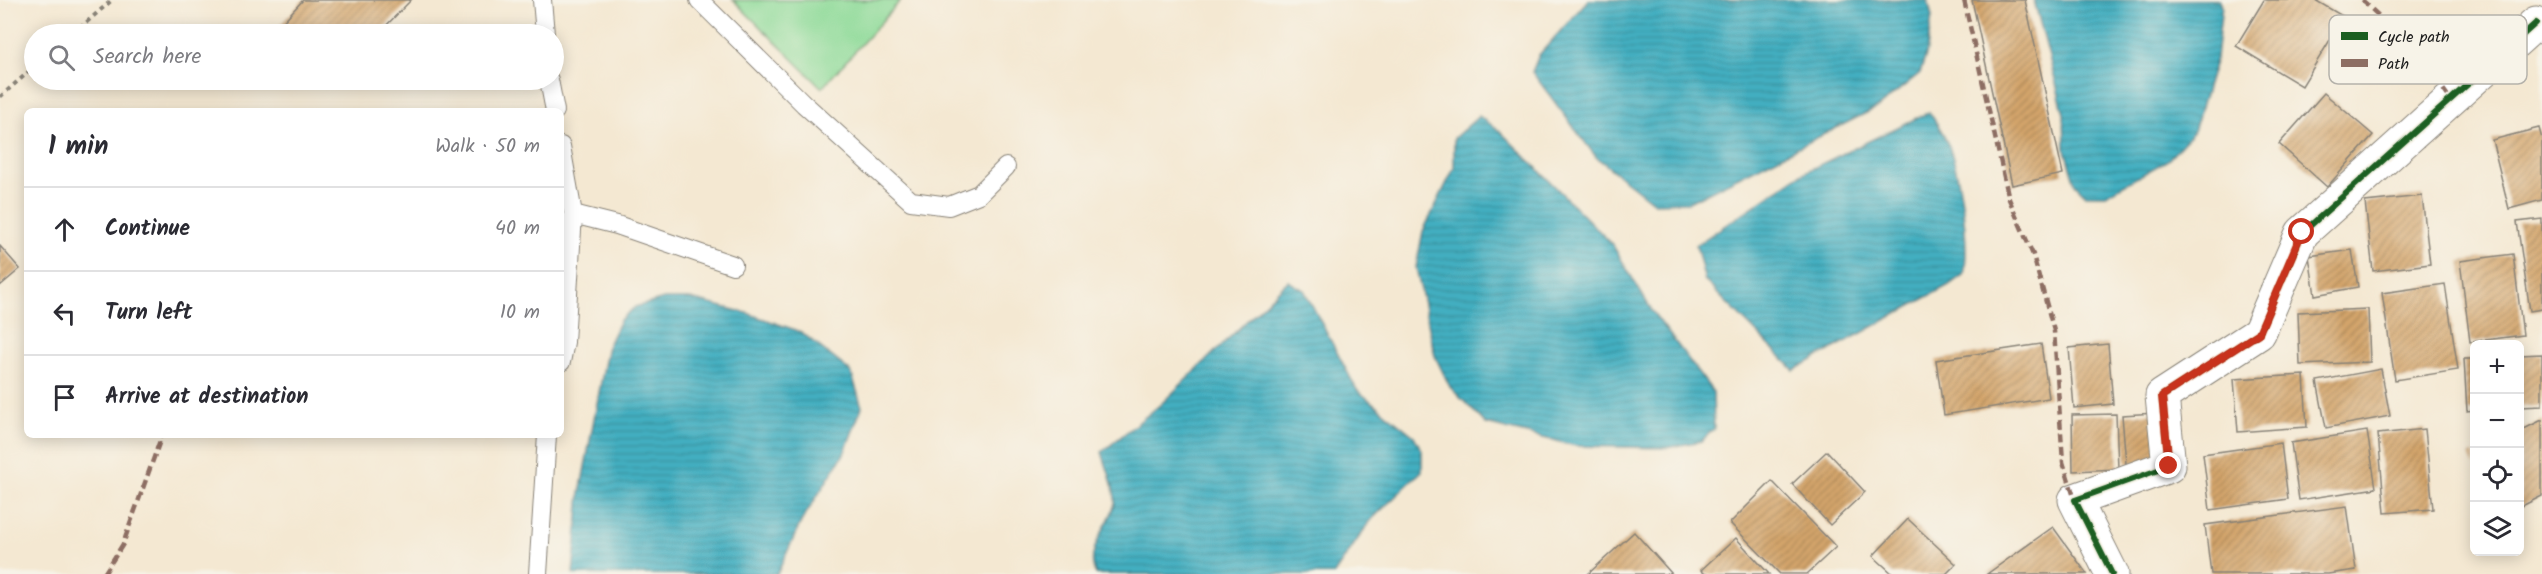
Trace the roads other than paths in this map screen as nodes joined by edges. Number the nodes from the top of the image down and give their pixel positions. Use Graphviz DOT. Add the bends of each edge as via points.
graph roads {
  1 [pos="542,0"];
  2 [pos="699,0"];
  3 [pos="544,24"];
  4 [pos="2540,30"];
  5 [pos="2527,41"];
  6 [pos="2476,84"];
  7 [pos="551,90"];
  8 [pos="554,108"];
  9 [pos="564,163"];
  10 [pos="1006,167"];
  11 [pos="573,214"];
  12 [pos="733,265"];
  13 [pos="564,341"];
  14 [pos="547,438"];
  15 [pos="538,574"];
  16 [pos="2112,574"];
  1 -- 3 [label="lane"];
  2 -- 10 [label="lane" via="804,104 911,201 949,206 979,194"];
  4 -- 5 [label="street"];
  6 -- 16 [label="street" via="2302,232 2259,333 2162,396 2169,466 2075,500"];
  7 -- 8 [label="lane"];
  9 -- 11 [label="lane"];
  11 -- 12 [label="lane"];
  11 -- 13 [label="lane"];
  14 -- 15 [label="lane"];
}
